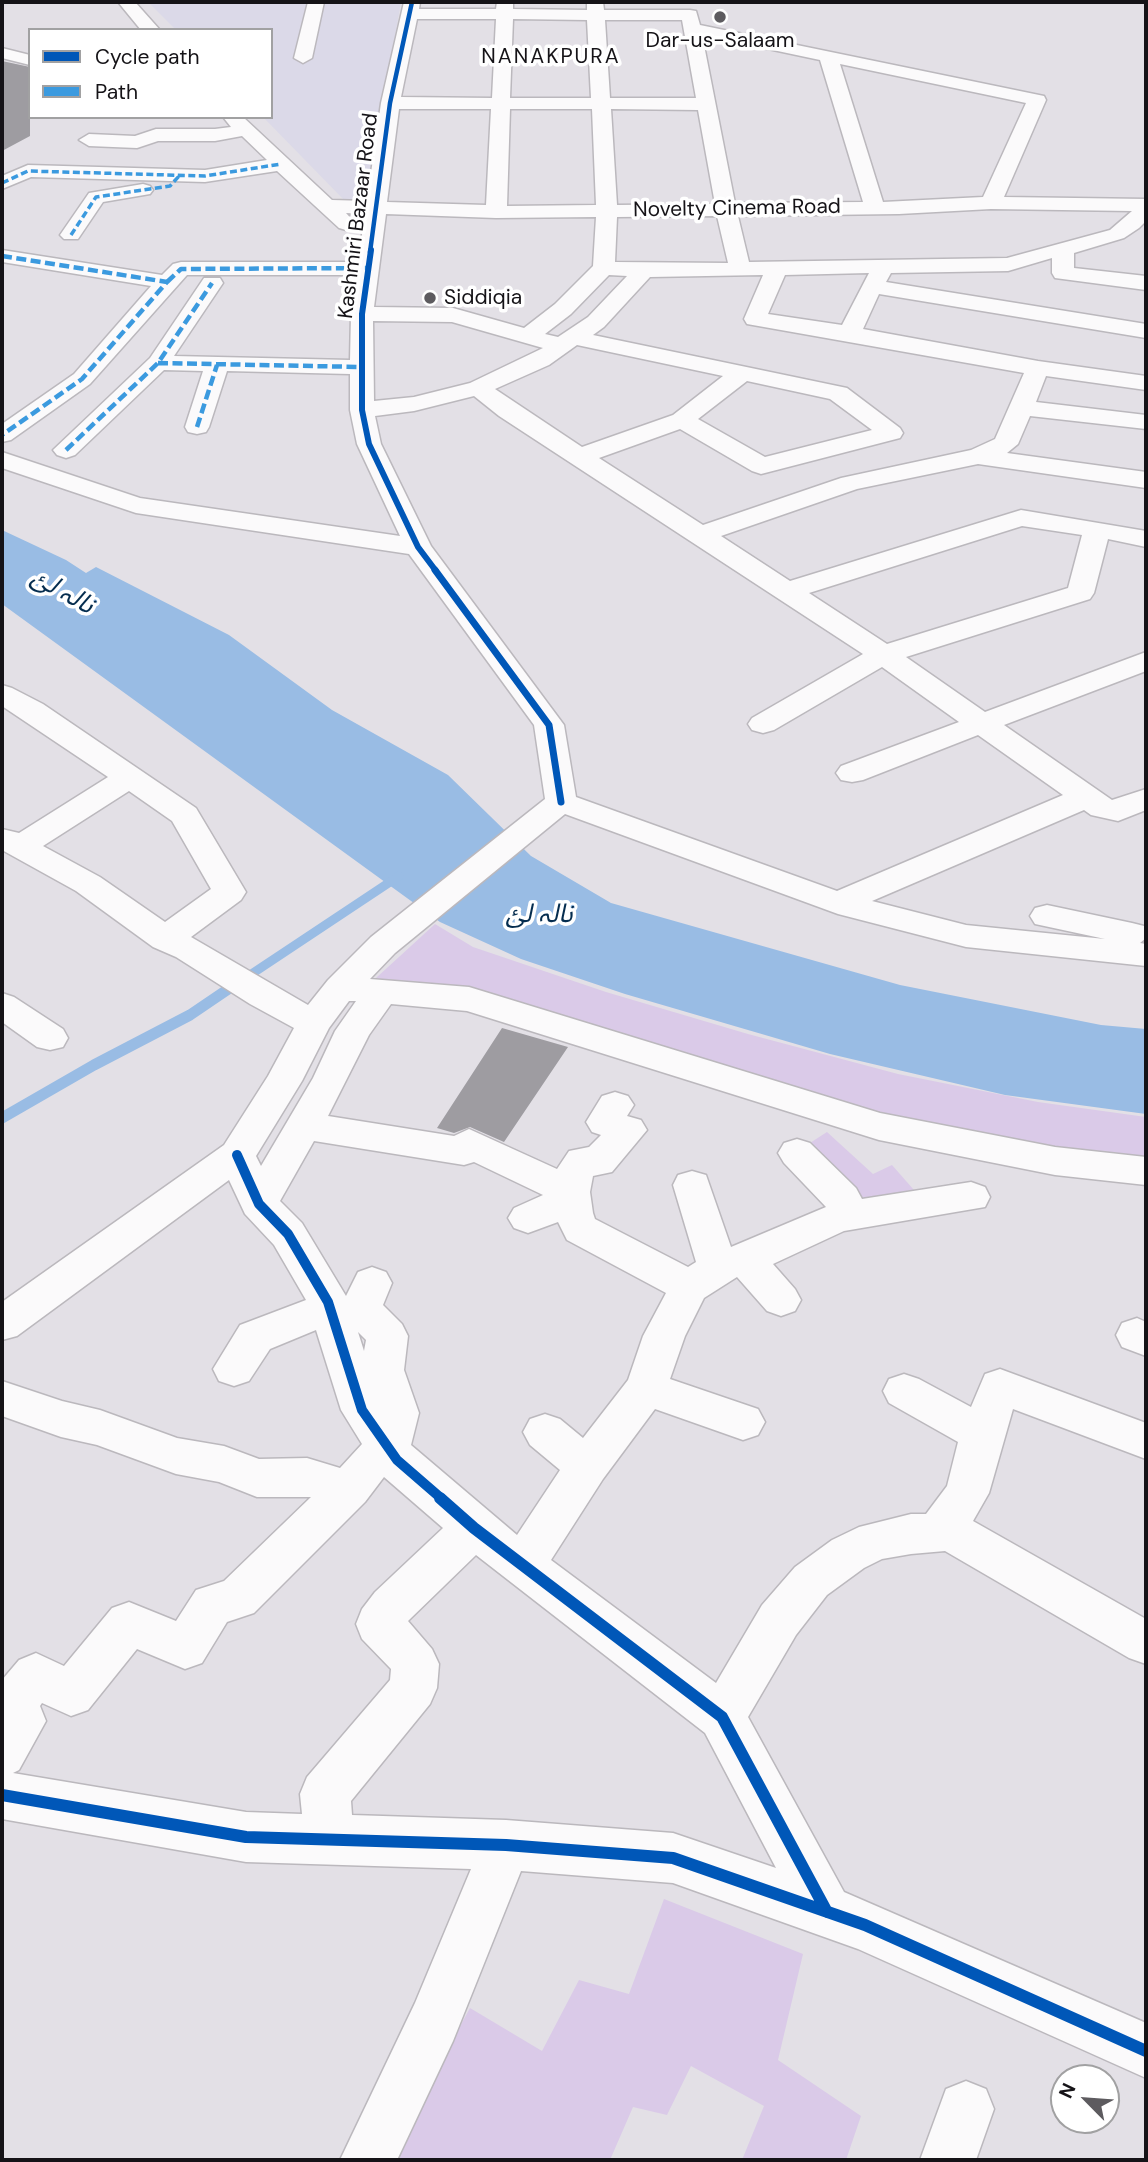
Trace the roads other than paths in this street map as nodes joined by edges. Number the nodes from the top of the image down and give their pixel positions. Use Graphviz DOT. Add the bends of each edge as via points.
graph roads {
  1 [pos="126,2"];
  2 [pos="316,2"];
  3 [pos="412,8"];
  4 [pos="505,8"];
  5 [pos="596,8"];
  6 [pos="149,28"];
  7 [pos="692,28"];
  8 [pos="2,53"];
  9 [pos="828,56"];
  10 [pos="303,58"];
  11 [pos="28,60"];
  12 [pos="390,103"];
  13 [pos="603,104"];
  14 [pos="706,104"];
  15 [pos="500,105"];
  16 [pos="239,124"];
  17 [pos="89,140"];
  18 [pos="281,164"];
  19 [pos="180,176"];
  20 [pos="2,183"];
  21 [pos="991,204"];
  22 [pos="328,206"];
  23 [pos="377,207"];
  24 [pos="875,208"];
  25 [pos="899,208"];
  26 [pos="815,209"];
  27 [pos="726,210"];
  28 [pos="607,211"];
  29 [pos="496,212"];
  30 [pos="1141,212"];
  31 [pos="71,235"];
  32 [pos="2,243"];
  33 [pos="1146,245"];
  34 [pos="1063,248"];
  35 [pos="2,256"];
  36 [pos="372,258"];
  37 [pos="914,265"];
  38 [pos="884,266"];
  39 [pos="826,267"];
  40 [pos="604,268"];
  41 [pos="778,268"];
  42 [pos="740,269"];
  43 [pos="643,271"];
  44 [pos="164,272"];
  45 [pos="1146,283"];
  46 [pos="212,284"];
  47 [pos="872,286"];
  48 [pos="362,314"];
  49 [pos="1146,331"];
  50 [pos="849,333"];
  51 [pos="529,335"];
  52 [pos="569,342"];
  53 [pos="158,363"];
  54 [pos="217,365"];
  55 [pos="362,367"];
  56 [pos="1038,368"];
  57 [pos="742,373"];
  58 [pos="1146,383"];
  59 [pos="478,388"];
  60 [pos="1021,408"];
  61 [pos="362,410"];
  62 [pos="682,420"];
  63 [pos="1146,422"];
  64 [pos="197,427"];
  65 [pos="2,435"];
  66 [pos="66,450"];
  67 [pos="978,456"];
  68 [pos="579,457"];
  69 [pos="2,460"];
  70 [pos="761,466"];
  71 [pos="1146,480"];
  72 [pos="1035,492"];
  73 [pos="814,495"];
  74 [pos="1097,529"];
  75 [pos="699,535"];
  76 [pos="1146,539"];
  77 [pos="418,547"];
  78 [pos="786,591"];
  79 [pos="883,655"];
  80 [pos="1146,661"];
  81 [pos="2,694"];
  82 [pos="981,723"];
  83 [pos="763,724"];
  84 [pos="852,772"];
  85 [pos="129,777"];
  86 [pos="1087,797"];
  87 [pos="1146,799"];
  88 [pos="561,802"];
  89 [pos="7,840"];
  90 [pos="838,903"];
  91 [pos="1047,916"];
  92 [pos="1146,937"];
  93 [pos="177,944"];
  94 [pos="1146,955"];
  95 [pos="340,988"];
  96 [pos="381,992"];
  97 [pos="2,1005"];
  98 [pos="314,1023"];
  99 [pos="50,1038"];
  100 [pos="615,1105"];
  101 [pos="303,1126"];
  102 [pos="797,1153"];
  103 [pos="237,1155"];
  104 [pos="1146,1171"];
  105 [pos="692,1185"];
  106 [pos="571,1196"];
  107 [pos="971,1196"];
  108 [pos="259,1204"];
  109 [pos="528,1218"];
  110 [pos="867,1219"];
  111 [pos="717,1271"];
  112 [pos="372,1283"];
  113 [pos="781,1300"];
  114 [pos="331,1307"];
  115 [pos="2,1324"];
  116 [pos="234,1369"];
  117 [pos="646,1388"];
  118 [pos="904,1391"];
  119 [pos="2,1398"];
  120 [pos="743,1422"];
  121 [pos="545,1433"];
  122 [pos="982,1434"];
  123 [pos="1146,1441"];
  124 [pos="393,1454"];
  125 [pos="587,1466"];
  126 [pos="349,1489"];
  127 [pos="944,1527"];
  128 [pos="474,1528"];
  129 [pos="522,1566"];
  130 [pos="1146,1643"];
  131 [pos="722,1717"];
  132 [pos="2,1754"];
  133 [pos="2,1795"];
  134 [pos="322,1839"];
  135 [pos="506,1845"];
  136 [pos="827,1912"];
  137 [pos="1146,2051"];
  138 [pos="966,2109"];
  139 [pos="368,2160"];
  140 [pos="948,2160"];
  1 -- 6 [label="street"];
  2 -- 10 [label="street"];
  3 -- 4 [label="street"];
  3 -- 12 [label="street, Kashmiri Bazaar Road"];
  4 -- 5 [label="street"];
  4 -- 15 [label="street"];
  5 -- 7 [label="street" via="690,15"];
  5 -- 13 [label="street"];
  7 -- 9 [label="street"];
  7 -- 14 [label="street"];
  8 -- 11 [label="street"];
  9 -- 21 [label="street" via="1037,100"];
  9 -- 24 [label="street"];
  12 -- 15 [label="street"];
  12 -- 23 [label="street, Kashmiri Bazaar Road"];
  13 -- 14 [label="street"];
  13 -- 15 [label="street"];
  13 -- 28 [label="street"];
  14 -- 27 [label="street"];
  15 -- 29 [label="street"];
  16 -- 17 [label="street" via="215,135 156,135 137,142"];
  16 -- 18 [label="street"];
  18 -- 19 [label="street"];
  18 -- 22 [label="street"];
  19 -- 20 [label="street" via="28,171"];
  19 -- 31 [label="street" via="170,186 96,197"];
  21 -- 25 [label="street, Novelty Cinema Road"];
  21 -- 30 [label="street, Novelty Cinema Road"];
  22 -- 23 [label="street, Novelty Cinema Road"];
  22 -- 36 [label="street"];
  23 -- 29 [label="street, Novelty Cinema Road"];
  23 -- 36 [label="street, Kashmiri Bazaar Road"];
  24 -- 25 [label="street, Novelty Cinema Road"];
  24 -- 26 [label="street, Novelty Cinema Road"];
  25 -- 37 [label="street"];
  26 -- 27 [label="street, Novelty Cinema Road"];
  26 -- 39 [label="street"];
  27 -- 28 [label="street, Novelty Cinema Road"];
  27 -- 42 [label="street"];
  28 -- 29 [label="street, Novelty Cinema Road"];
  28 -- 40 [label="street"];
  30 -- 33 [label="street"];
  30 -- 34 [label="street" via="1117,234"];
  32 -- 44 [label="street" via="10,237"];
  34 -- 37 [label="street" via="1007,264"];
  34 -- 45 [label="street" via="1063,273"];
  35 -- 44 [label="street"];
  36 -- 44 [label="street"];
  36 -- 48 [label="street, Kashmiri Bazaar Road"];
  37 -- 38 [label="street"];
  38 -- 39 [label="street"];
  38 -- 47 [label="street"];
  39 -- 41 [label="street"];
  40 -- 43 [label="street"];
  40 -- 51 [label="street"];
  41 -- 42 [label="street"];
  41 -- 50 [label="street" via="755,319"];
  42 -- 43 [label="street"];
  43 -- 52 [label="street" via="596,322"];
  44 -- 65 [label="street" via="82,379"];
  46 -- 53 [label="street"];
  47 -- 49 [label="street"];
  47 -- 50 [label="street"];
  48 -- 51 [label="street" via="453,315"];
  48 -- 55 [label="street, Kashmiri Bazaar Road"];
  50 -- 56 [label="street"];
  51 -- 52 [label="street"];
  52 -- 57 [label="street"];
  52 -- 59 [label="street"];
  53 -- 54 [label="street"];
  53 -- 66 [label="street"];
  54 -- 55 [label="street"];
  54 -- 64 [label="street"];
  55 -- 61 [label="street, Kashmiri Bazaar Road"];
  56 -- 58 [label="street"];
  56 -- 60 [label="street"];
  57 -- 62 [label="street"];
  57 -- 70 [label="street" via="838,393 891,433"];
  59 -- 61 [label="street" via="414,404"];
  59 -- 68 [label="street"];
  60 -- 63 [label="street"];
  60 -- 67 [label="street" via="1006,444"];
  61 -- 77 [label="street, Kashmiri Bazaar Road" via="369,444"];
  62 -- 68 [label="street"];
  62 -- 70 [label="street"];
  67 -- 72 [label="street"];
  67 -- 73 [label="street"];
  68 -- 75 [label="street"];
  69 -- 77 [label="street" via="136,505"];
  70 -- 73 [label="street"];
  71 -- 72 [label="street"];
  72 -- 74 [label="street"];
  72 -- 78 [label="street"];
  73 -- 75 [label="street"];
  74 -- 76 [label="street"];
  74 -- 79 [label="street" via="1080,593"];
  75 -- 78 [label="street"];
  77 -- 88 [label="street, Kashmiri Bazaar Road" via="549,725"];
  78 -- 79 [label="street"];
  79 -- 82 [label="street"];
  79 -- 83 [label="street"];
  80 -- 82 [label="street"];
  81 -- 85 [label="street"];
  82 -- 84 [label="street"];
  82 -- 86 [label="street"];
  85 -- 89 [label="street"];
  85 -- 93 [label="street" via="185,815 229,892"];
  86 -- 87 [label="street" via="1109,811"];
  86 -- 90 [label="street"];
  88 -- 90 [label="street"];
  88 -- 95 [label="street" via="383,945"];
  89 -- 93 [label="street" via="88,884"];
  90 -- 94 [label="street" via="966,936"];
  91 -- 92 [label="street"];
  93 -- 98 [label="street"];
  95 -- 96 [label="street"];
  95 -- 98 [label="street"];
  96 -- 101 [label="street" via="353,1031"];
  96 -- 104 [label="street" via="469,999 878,1126 1055,1161"];
  97 -- 99 [label="street"];
  98 -- 103 [label="street"];
  100 -- 106 [label="street" via="604,1122 628,1130 598,1162 583,1161 575,1171"];
  101 -- 106 [label="street" via="464,1151 469,1143"];
  101 -- 108 [label="street"];
  102 -- 110 [label="street"];
  103 -- 108 [label="street"];
  103 -- 115 [label="street"];
  105 -- 111 [label="street"];
  106 -- 109 [label="street"];
  106 -- 111 [label="street" via="582,1229"];
  107 -- 110 [label="street"];
  108 -- 114 [label="street" via="288,1234"];
  110 -- 111 [label="street" via="812,1227"];
  111 -- 113 [label="street"];
  111 -- 117 [label="street" via="664,1336"];
  112 -- 124 [label="street" via="361,1308 387,1336 383,1370 398,1413"];
  114 -- 116 [label="street" via="255,1337"];
  114 -- 124 [label="street" via="362,1410"];
  117 -- 120 [label="street"];
  117 -- 125 [label="street"];
  118 -- 122 [label="street"];
  119 -- 126 [label="street" via="257,1478 307,1477"];
  121 -- 125 [label="street"];
  122 -- 123 [label="street" via="1000,1386"];
  122 -- 127 [label="street" via="967,1493"];
  124 -- 126 [label="street" via="374,1458"];
  124 -- 128 [label="street"];
  125 -- 129 [label="street"];
  126 -- 132 [label="street" via="238,1598 212,1605 185,1648 129,1623 71,1694 36,1675 14,1701 22,1721"];
  127 -- 130 [label="street"];
  127 -- 131 [label="street" via="938,1534 875,1541 811,1581 779,1620"];
  128 -- 129 [label="street"];
  128 -- 134 [label="street" via="379,1624 415,1664 413,1688 325,1794 327,1818"];
  129 -- 131 [label="street"];
  131 -- 136 [label="street"];
  133 -- 134 [label="street" via="246,1836"];
  134 -- 135 [label="street"];
  135 -- 136 [label="street" via="673,1858"];
  135 -- 139 [label="street" via="434,2022"];
  136 -- 137 [label="street" via="866,1925"];
  138 -- 140 [label="street"];
}
